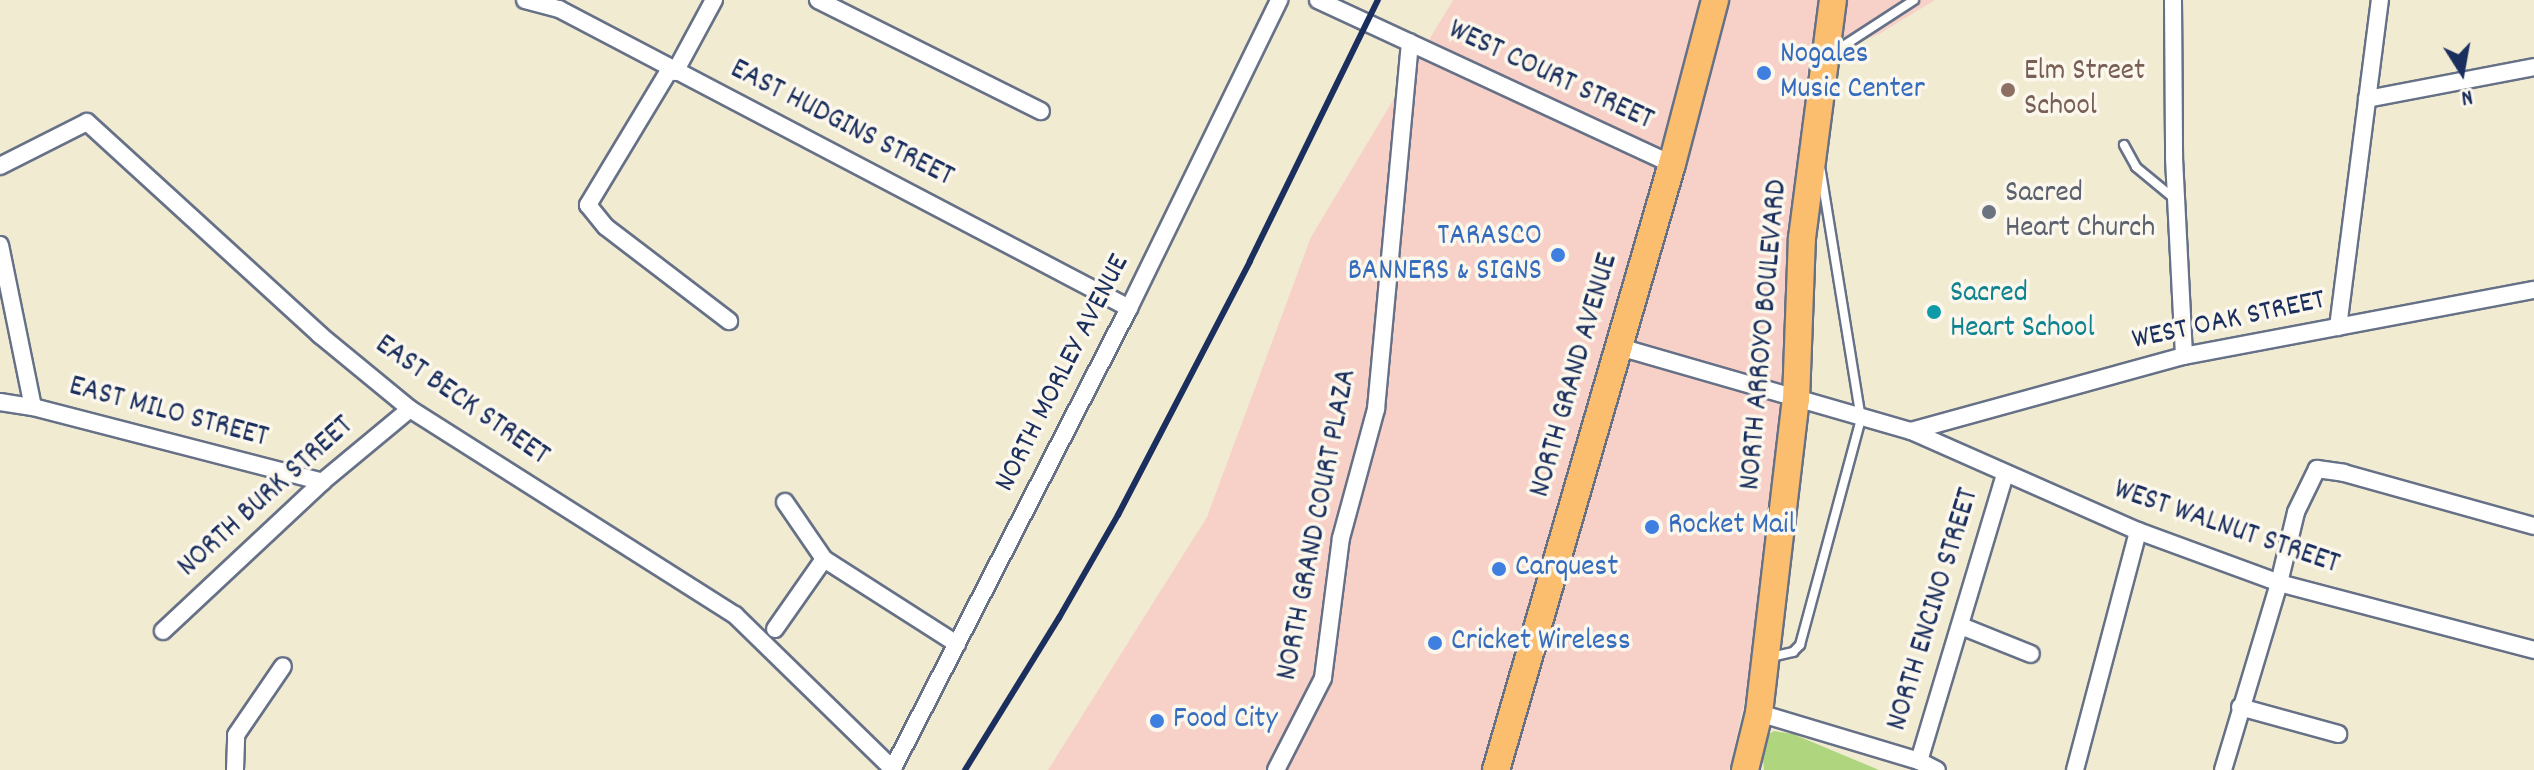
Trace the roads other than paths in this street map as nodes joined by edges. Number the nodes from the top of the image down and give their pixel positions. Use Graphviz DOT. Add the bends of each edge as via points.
graph roads {
  1 [pos="525,0"];
  2 [pos="714,0"];
  3 [pos="818,0"];
  4 [pos="1279,0"];
  5 [pos="1318,0"];
  6 [pos="1715,0"];
  7 [pos="1833,0"];
  8 [pos="1914,0"];
  9 [pos="2173,0"];
  10 [pos="2380,0"];
  11 [pos="1410,43"];
  12 [pos="1826,58"];
  13 [pos="2534,67"];
  14 [pos="672,70"];
  15 [pos="2367,99"];
  16 [pos="1041,111"];
  17 [pos="1816,135"];
  18 [pos="2124,145"];
  19 [pos="1672,164"];
  20 [pos="0,166"];
  21 [pos="2177,200"];
  22 [pos="0,245"];
  23 [pos="2534,290"];
  24 [pos="1129,308"];
  25 [pos="729,321"];
  26 [pos="2338,327"];
  27 [pos="1616,346"];
  28 [pos="2184,356"];
  29 [pos="1796,400"];
  30 [pos="0,402"];
  31 [pos="33,407"];
  32 [pos="410,409"];
  33 [pos="1861,419"];
  34 [pos="1911,431"];
  35 [pos="2005,475"];
  36 [pos="322,482"];
  37 [pos="785,502"];
  38 [pos="2534,526"];
  39 [pos="2138,531"];
  40 [pos="824,559"];
  41 [pos="2279,583"];
  42 [pos="1961,626"];
  43 [pos="775,629"];
  44 [pos="957,644"];
  45 [pos="2534,650"];
  46 [pos="2031,654"];
  47 [pos="1766,658"];
  48 [pos="283,666"];
  49 [pos="2240,707"];
  50 [pos="1759,713"];
  51 [pos="2338,734"];
  52 [pos="1919,761"];
  53 [pos="893,769"];
  54 [pos="235,770"];
  55 [pos="1276,770"];
  56 [pos="1496,770"];
  57 [pos="1745,770"];
  58 [pos="1937,770"];
  59 [pos="2075,770"];
  60 [pos="2223,770"];
  1 -- 14 [label="street, EAST HUDGINS STREET" via="559,9"];
  2 -- 14 [label="street"];
  3 -- 16 [label="street"];
  4 -- 24 [label="street, NORTH MORLEY AVENUE"];
  5 -- 11 [label="street, WEST COURT STREET"];
  6 -- 19 [label="main road, NORTH GRAND AVENUE"];
  7 -- 12 [label="main road, NORTH ARROYO BOULEVARD"];
  8 -- 12 [label="lane"];
  9 -- 21 [label="street"];
  10 -- 15 [label="street"];
  11 -- 19 [label="street, WEST COURT STREET"];
  11 -- 55 [label="street, NORTH GRAND COURT PLAZA" via="1376,409 1341,538 1323,678"];
  12 -- 17 [label="main road, NORTH ARROYO BOULEVARD"];
  13 -- 15 [label="street"];
  14 -- 24 [label="street, EAST HUDGINS STREET"];
  14 -- 25 [label="street" via="588,205 606,227"];
  15 -- 26 [label="street"];
  17 -- 29 [label="main road, NORTH ARROYO BOULEVARD" via="1802,238"];
  17 -- 33 [label="lane"];
  18 -- 21 [label="lane" via="2136,167"];
  19 -- 27 [label="main road, NORTH GRAND AVENUE"];
  20 -- 32 [label="street, EAST BECK STREET" via="87,122 320,335"];
  21 -- 28 [label="street"];
  22 -- 31 [label="street"];
  23 -- 26 [label="street, WEST OAK STREET"];
  24 -- 44 [label="street, NORTH MORLEY AVENUE"];
  26 -- 28 [label="street, WEST OAK STREET"];
  27 -- 29 [label="street, WEST OAK STREET"];
  27 -- 56 [label="main road, NORTH GRAND AVENUE"];
  28 -- 34 [label="street, WEST OAK STREET"];
  29 -- 33 [label="street, WEST OAK STREET"];
  29 -- 47 [label="main road, NORTH ARROYO BOULEVARD"];
  30 -- 31 [label="street, EAST MILO STREET"];
  31 -- 36 [label="street, EAST MILO STREET"];
  32 -- 36 [label="street, NORTH BURK STREET"];
  32 -- 36 [label="street, NORTH BURK STREET" via="163,631"];
  32 -- 53 [label="street, EAST BECK STREET" via="735,615"];
  33 -- 34 [label="street, WEST OAK STREET"];
  33 -- 47 [label="lane" via="1800,645 1793,652"];
  34 -- 35 [label="street, WEST WALNUT STREET"];
  35 -- 39 [label="street, WEST WALNUT STREET"];
  35 -- 42 [label="street, NORTH ENCINO STREET"];
  37 -- 40 [label="street"];
  38 -- 41 [label="street" via="2322,467 2313,472 2296,512"];
  39 -- 41 [label="street, WEST WALNUT STREET"];
  39 -- 59 [label="street"];
  40 -- 43 [label="street"];
  40 -- 44 [label="street"];
  41 -- 45 [label="street, WEST WALNUT STREET"];
  41 -- 49 [label="street"];
  42 -- 46 [label="street"];
  42 -- 52 [label="street, NORTH ENCINO STREET"];
  44 -- 53 [label="street, NORTH MORLEY AVENUE"];
  47 -- 50 [label="main road, NORTH ARROYO BOULEVARD"];
  48 -- 54 [label="street" via="236,735"];
  49 -- 51 [label="street"];
  49 -- 60 [label="street"];
  50 -- 52 [label="street"];
  50 -- 57 [label="main road, NORTH ARROYO BOULEVARD"];
  52 -- 58 [label="street"];
}
